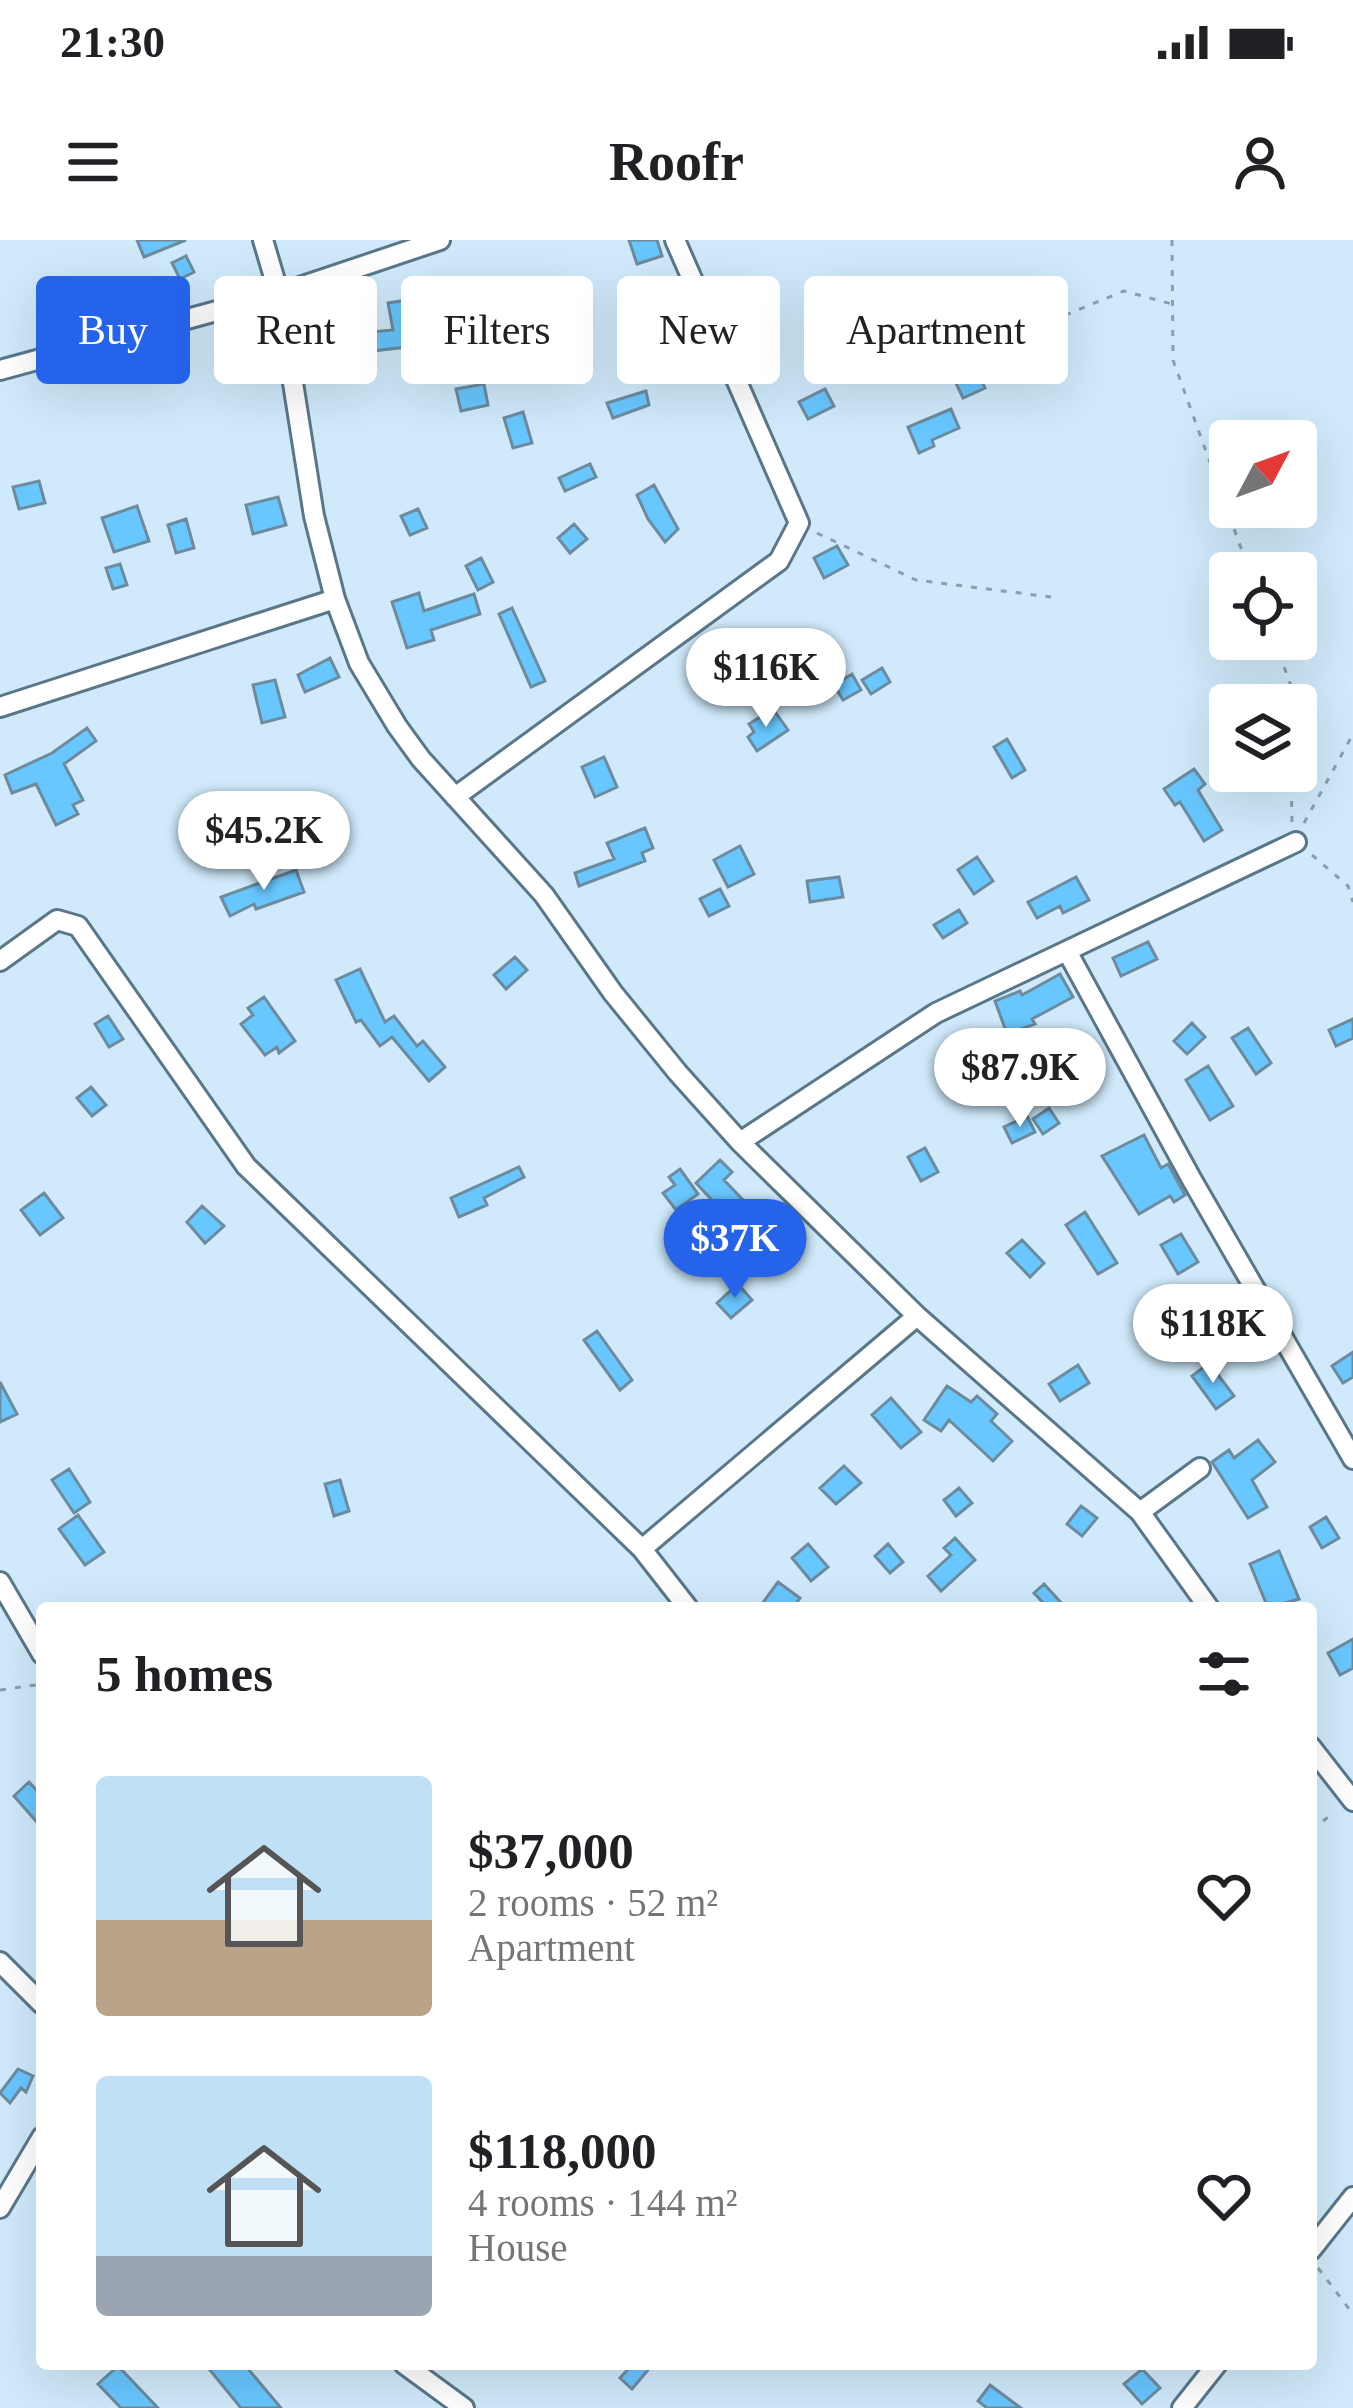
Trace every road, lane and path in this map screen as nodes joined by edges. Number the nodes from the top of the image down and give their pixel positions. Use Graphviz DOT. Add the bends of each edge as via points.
graph roads {
  1 [pos="263,240"];
  2 [pos="440,240"];
  3 [pos="675,240"];
  4 [pos="1172,240"];
  5 [pos="274,276"];
  6 [pos="333,276"];
  7 [pos="1174,305"];
  8 [pos="214,312"];
  9 [pos="1068,314"];
  10 [pos="0,370"];
  11 [pos="293,384"];
  12 [pos="800,523"];
  13 [pos="1242,552"];
  14 [pos="1051,597"];
  15 [pos="334,599"];
  16 [pos="0,707"];
  17 [pos="1353,734"];
  18 [pos="1291,792"];
  19 [pos="455,797"];
  20 [pos="1297,842"];
  21 [pos="1353,902"];
  22 [pos="1068,953"];
  23 [pos="0,961"];
  24 [pos="740,1142"];
  25 [pos="917,1316"];
  26 [pos="1353,1460"];
  27 [pos="1200,1468"];
  28 [pos="1140,1512"];
  29 [pos="642,1549"];
  30 [pos="0,1582"];
  31 [pos="683,1602"];
  32 [pos="1205,1602"];
  33 [pos="36,1644"];
  34 [pos="36,1685"];
  35 [pos="0,1690"];
  36 [pos="1317,1755"];
  37 [pos="1352,1801"];
  38 [pos="1317,1826"];
  39 [pos="0,1962"];
  40 [pos="36,1998"];
  41 [pos="36,2148"];
  42 [pos="1353,2197"];
  43 [pos="0,2207"];
  44 [pos="1317,2246"];
  45 [pos="1317,2263"];
  46 [pos="1353,2314"];
  47 [pos="412,2370"];
  48 [pos="1212,2370"];
  49 [pos="464,2408"];
  50 [pos="1182,2408"];
  1 -- 5 [label="street"];
  2 -- 6 [label="street"];
  3 -- 12 [label="street"];
  4 -- 7 [label="path"];
  7 -- 9 [label="path" via="1124,291"];
  7 -- 13 [label="path" via="1173,360"];
  8 -- 10 [label="street"];
  11 -- 15 [label="street"];
  12 -- 14 [label="path" via="916,580"];
  12 -- 19 [label="street" via="779,561"];
  15 -- 16 [label="street"];
  15 -- 19 [label="street" via="378,698"];
  17 -- 20 [label="path"];
  18 -- 20 [label="path"];
  19 -- 24 [label="street" via="544,895 613,993"];
  20 -- 21 [label="path" via="1348,886"];
  20 -- 22 [label="street"];
  22 -- 24 [label="street" via="936,1013"];
  22 -- 26 [label="street"];
  23 -- 29 [label="street" via="58,920 78,926 246,1166"];
  24 -- 25 [label="street"];
  25 -- 28 [label="street"];
  25 -- 29 [label="street"];
  27 -- 28 [label="street"];
  28 -- 32 [label="street"];
  29 -- 31 [label="street"];
  30 -- 33 [label="street"];
  34 -- 35 [label="path"];
  36 -- 37 [label="street"];
  37 -- 38 [label="path"];
  39 -- 40 [label="street"];
  41 -- 43 [label="street"];
  42 -- 44 [label="street"];
  45 -- 46 [label="path"];
  47 -- 49 [label="street"];
  48 -- 50 [label="street"];
}
